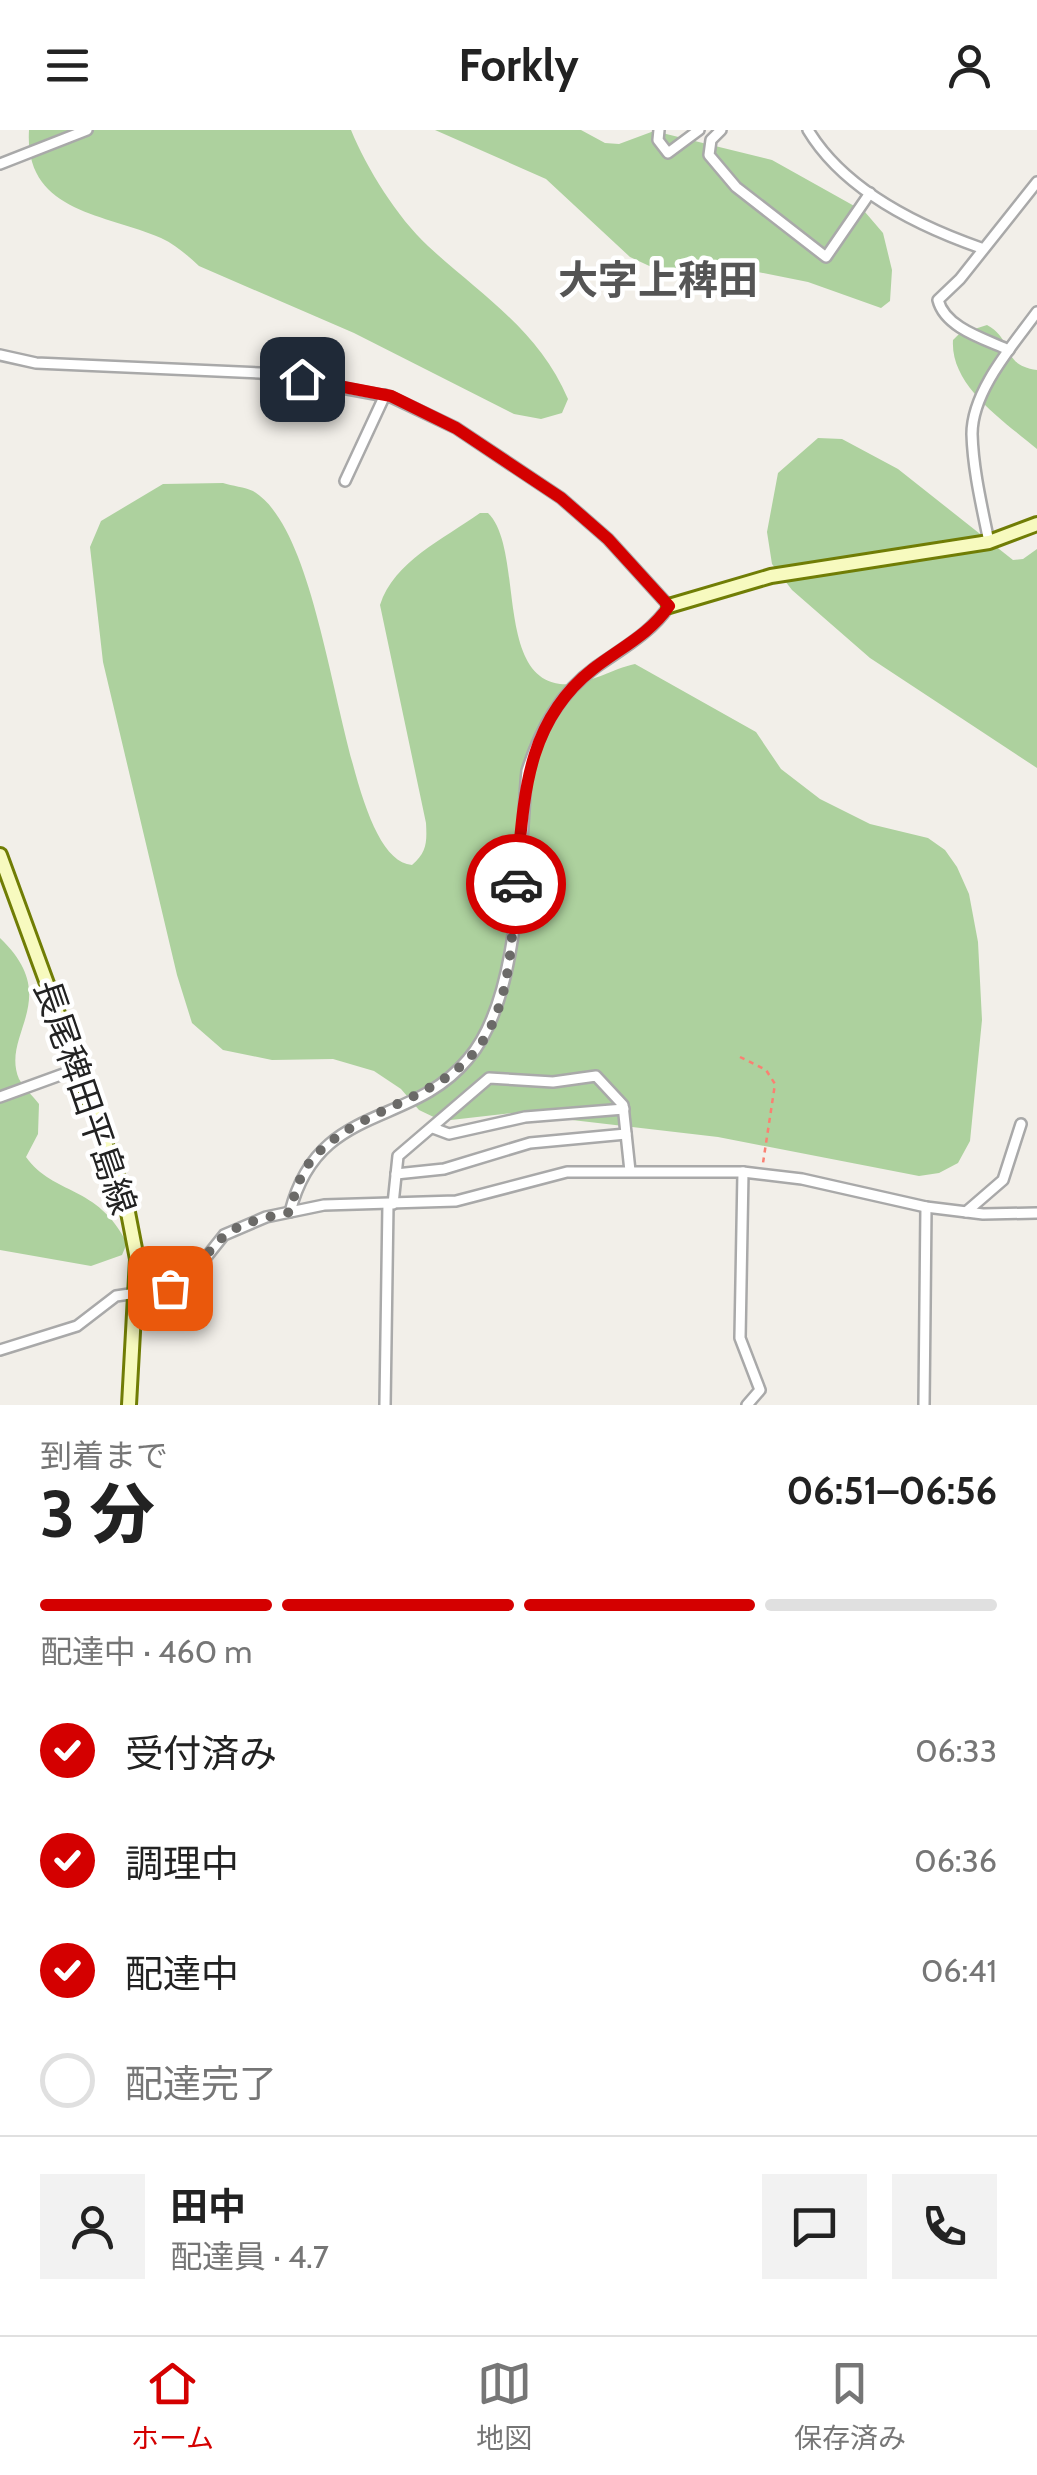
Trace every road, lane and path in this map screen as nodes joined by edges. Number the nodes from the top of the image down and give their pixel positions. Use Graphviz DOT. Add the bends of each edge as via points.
graph roads {
  1 [pos="88,130"];
  2 [pos="659,130"];
  3 [pos="701,130"];
  4 [pos="721,130"];
  5 [pos="808,130"];
  6 [pos="711,140"];
  7 [pos="0,164"];
  8 [pos="1037,182"];
  9 [pos="870,193"];
  10 [pos="981,248"];
  11 [pos="1037,312"];
  12 [pos="1009,350"];
  13 [pos="0,354"];
  14 [pos="385,395"];
  15 [pos="345,481"];
  16 [pos="1037,524"];
  17 [pos="988,542"];
  18 [pos="669,606"];
  19 [pos="0,855"];
  20 [pos="740,1057"];
  21 [pos="77,1069"];
  22 [pos="0,1097"];
  23 [pos="624,1109"];
  24 [pos="1021,1124"];
  25 [pos="433,1128"];
  26 [pos="626,1134"];
  27 [pos="630,1171"];
  28 [pos="743,1172"];
  29 [pos="396,1174"];
  30 [pos="761,1174"];
  31 [pos="390,1204"];
  32 [pos="926,1206"];
  33 [pos="290,1212"];
  34 [pos="966,1212"];
  35 [pos="1037,1213"];
  36 [pos="137,1291"];
  37 [pos="0,1350"];
  38 [pos="129,1405"];
  39 [pos="385,1405"];
  40 [pos="746,1405"];
  41 [pos="924,1405"];
  1 -- 7 [label="street"];
  2 -- 3 [label="street" via="668,153"];
  3 -- 6 [label="street"];
  4 -- 6 [label="street"];
  5 -- 9 [label="street" via="823,153"];
  6 -- 9 [label="street" via="709,155 736,187 826,257"];
  8 -- 10 [label="street"];
  9 -- 10 [label="street" via="926,229"];
  10 -- 12 [label="street" via="939,307 964,330"];
  11 -- 12 [label="street"];
  12 -- 17 [label="street" via="978,406 972,432"];
  13 -- 14 [label="street" via="36,363 260,373"];
  14 -- 15 [label="street"];
  14 -- 18 [label="street" via="456,428 561,498"];
  16 -- 17 [label="main road"];
  17 -- 18 [label="main road" via="771,576"];
  18 -- 33 [label="street" via="656,624 571,688 536,744 527,771 507,982 492,1023 467,1062 426,1092 340,1135 313,1158"];
  19 -- 21 [label="main road, 長尾稗田平島線"];
  20 -- 30 [label="path" via="766,1070 775,1084"];
  21 -- 22 [label="street"];
  21 -- 36 [label="main road, 長尾稗田平島線" via="125,1196"];
  23 -- 25 [label="street" via="524,1117 449,1134"];
  23 -- 25 [label="street" via="596,1076 554,1082 490,1078"];
  23 -- 26 [label="street"];
  24 -- 34 [label="street" via="1003,1180"];
  25 -- 29 [label="street" via="402,1151"];
  26 -- 27 [label="street"];
  26 -- 29 [label="street" via="530,1144 444,1169"];
  27 -- 28 [label="street"];
  27 -- 31 [label="street" via="567,1172 456,1201"];
  28 -- 30 [label="street"];
  28 -- 40 [label="street" via="740,1338 760,1390"];
  29 -- 31 [label="street"];
  30 -- 32 [label="street"];
  31 -- 33 [label="street" via="324,1204"];
  31 -- 39 [label="street"];
  32 -- 34 [label="street"];
  32 -- 41 [label="street"];
  33 -- 36 [label="street" via="224,1235 196,1270 170,1288"];
  34 -- 35 [label="street"];
  36 -- 37 [label="street" via="116,1296 77,1326"];
  36 -- 38 [label="main road, 長尾稗田平島線"];
}
